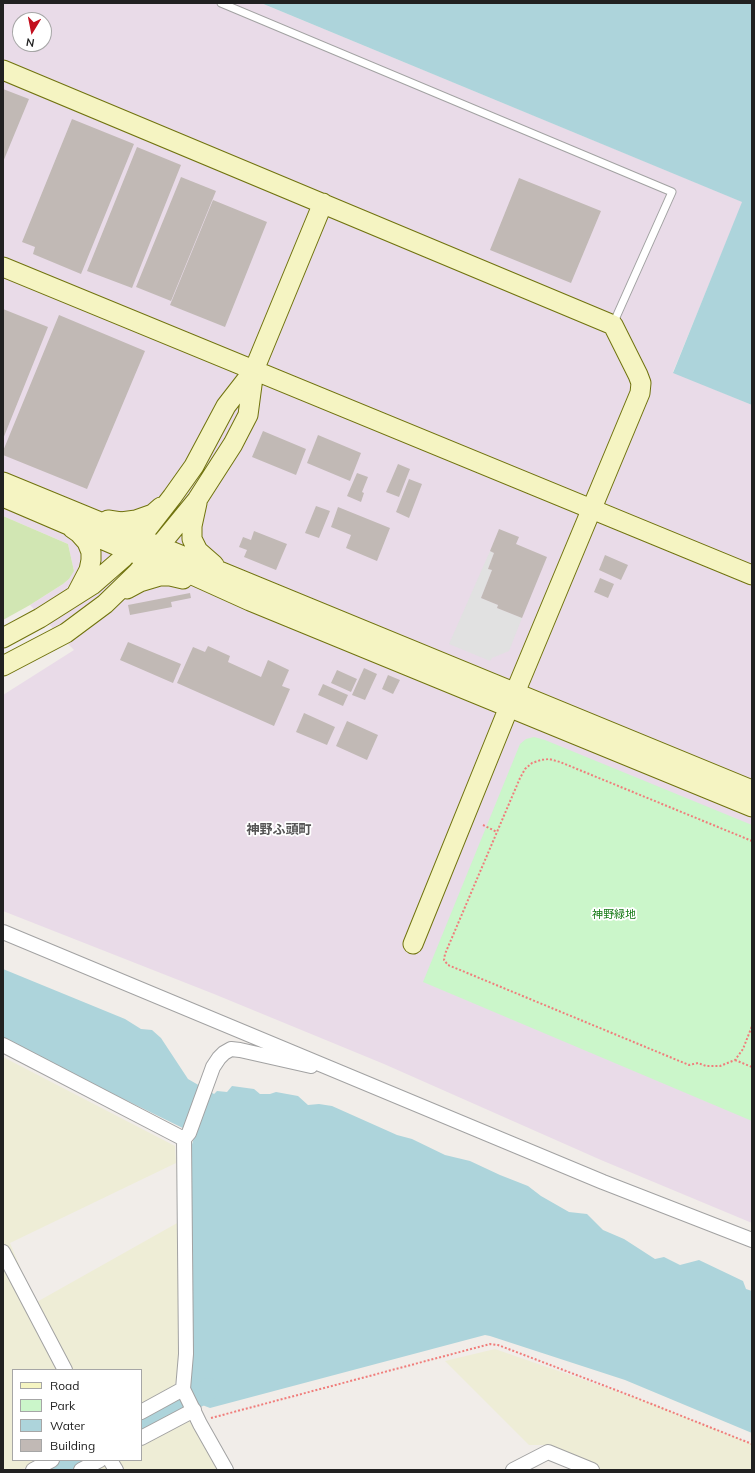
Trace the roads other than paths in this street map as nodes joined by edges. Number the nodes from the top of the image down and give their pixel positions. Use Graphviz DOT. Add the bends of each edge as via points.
graph roads {
  1 [pos="221,3"];
  2 [pos="3,70"];
  3 [pos="323,203"];
  4 [pos="3,267"];
  5 [pos="613,325"];
  6 [pos="254,370"];
  7 [pos="3,482"];
  8 [pos="3,497"];
  9 [pos="172,497"];
  10 [pos="197,500"];
  11 [pos="592,509"];
  12 [pos="68,516"];
  13 [pos="135,544"];
  14 [pos="154,552"];
  15 [pos="752,575"];
  16 [pos="223,581"];
  17 [pos="74,597"];
  18 [pos="105,604"];
  19 [pos="3,638"];
  20 [pos="3,666"];
  21 [pos="512,700"];
  22 [pos="752,790"];
  23 [pos="752,807"];
  24 [pos="3,932"];
  25 [pos="413,944"];
  26 [pos="3,1046"];
  27 [pos="343,1073"];
  28 [pos="186,1136"];
  29 [pos="752,1240"];
  30 [pos="3,1252"];
  31 [pos="64,1369"];
  32 [pos="183,1389"];
  33 [pos="142,1411"];
  34 [pos="196,1416"];
  35 [pos="142,1438"];
  36 [pos="50,1461"];
  37 [pos="98,1461"];
  38 [pos="111,1461"];
  39 [pos="33,1470"];
  40 [pos="81,1470"];
  41 [pos="116,1470"];
  42 [pos="226,1470"];
  43 [pos="513,1470"];
  44 [pos="592,1470"];
  1 -- 5 [label="lane" via="672,192"];
  2 -- 3 [label="street"];
  3 -- 5 [label="street"];
  3 -- 6 [label="street"];
  4 -- 6 [label="street"];
  5 -- 11 [label="street" via="638,375 641,383 640,393"];
  6 -- 9 [label="street" via="226,406 194,466"];
  6 -- 10 [label="street" via="248,415 233,444"];
  6 -- 11 [label="street"];
  7 -- 12 [label="street"];
  8 -- 12 [label="street"];
  9 -- 12 [label="street" via="153,514 128,522"];
  9 -- 13 [label="street"];
  10 -- 14 [label="street"];
  10 -- 16 [label="street" via="192,539 198,551"];
  11 -- 15 [label="street"];
  11 -- 21 [label="street"];
  12 -- 13 [label="street"];
  12 -- 17 [label="street" via="87,542 91,552 89,570"];
  13 -- 14 [label="street"];
  13 -- 17 [label="street" via="92,585"];
  14 -- 16 [label="street" via="188,573"];
  14 -- 18 [label="street" via="138,572"];
  16 -- 18 [label="street" via="160,576 140,582"];
  16 -- 21 [label="street"];
  17 -- 19 [label="street"];
  18 -- 20 [label="street" via="66,633"];
  21 -- 22 [label="street"];
  21 -- 23 [label="street"];
  21 -- 25 [label="street"];
  24 -- 27 [label="street"];
  26 -- 28 [label="street"];
  27 -- 28 [label="street" via="231,1049 219,1058"];
  27 -- 29 [label="street" via="603,1182"];
  28 -- 32 [label="street" via="186,1354"];
  30 -- 31 [label="street"];
  32 -- 33 [label="street"];
  32 -- 34 [label="street"];
  34 -- 35 [label="street"];
  34 -- 42 [label="street"];
  36 -- 39 [label="street"];
  37 -- 40 [label="street"];
  38 -- 41 [label="street"];
  43 -- 44 [label="street" via="548,1452"];
}
